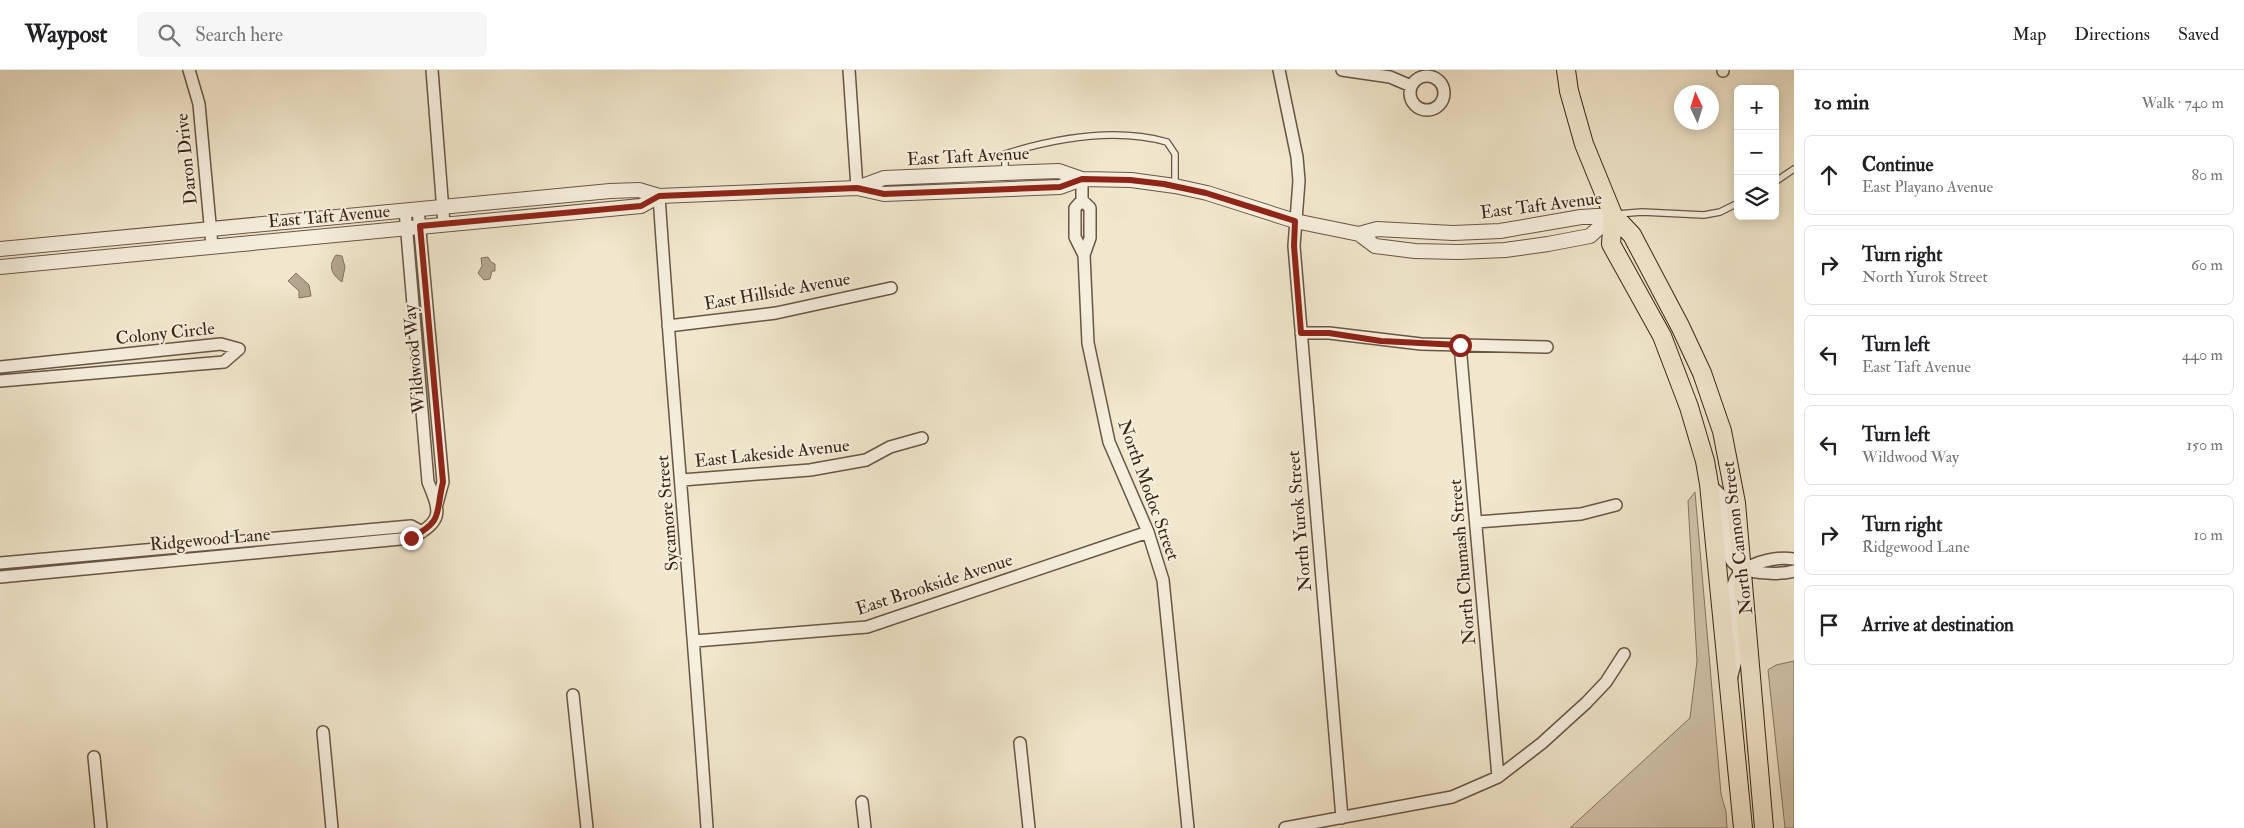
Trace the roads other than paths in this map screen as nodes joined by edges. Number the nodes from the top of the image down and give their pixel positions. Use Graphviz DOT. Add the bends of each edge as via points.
graph roads {
  1 [pos="189,70"];
  2 [pos="432,70"];
  3 [pos="849,70"];
  4 [pos="1279,70"];
  5 [pos="1342,70"];
  6 [pos="1566,70"];
  7 [pos="1412,86"];
  8 [pos="1794,169"];
  9 [pos="1005,173"];
  10 [pos="1082,179"];
  11 [pos="1779,179"];
  12 [pos="1175,186"];
  13 [pos="857,188"];
  14 [pos="659,196"];
  15 [pos="1734,205"];
  16 [pos="443,207"];
  17 [pos="412,210"];
  18 [pos="1613,215"];
  19 [pos="1295,221"];
  20 [pos="444,224"];
  21 [pos="413,227"];
  22 [pos="211,229"];
  23 [pos="1359,234"];
  24 [pos="212,246"];
  25 [pos="0,250"];
  26 [pos="0,267"];
  27 [pos="891,288"];
  28 [pos="668,326"];
  29 [pos="1301,333"];
  30 [pos="416,340"];
  31 [pos="430,340"];
  32 [pos="1460,345"];
  33 [pos="1547,347"];
  34 [pos="146,353"];
  35 [pos="0,368"];
  36 [pos="148,368"];
  37 [pos="0,381"];
  38 [pos="922,438"];
  39 [pos="682,480"];
  40 [pos="1709,484"];
  41 [pos="437,504"];
  42 [pos="1616,505"];
  43 [pos="434,522"];
  44 [pos="1477,522"];
  45 [pos="422,532"];
  46 [pos="1148,532"];
  47 [pos="1794,559"];
  48 [pos="0,563"];
  49 [pos="1742,568"];
  50 [pos="1794,571"];
  51 [pos="0,577"];
  52 [pos="695,641"];
  53 [pos="1624,654"];
  54 [pos="1730,683"];
  55 [pos="573,695"];
  56 [pos="323,732"];
  57 [pos="1020,743"];
  58 [pos="94,757"];
  59 [pos="1498,777"];
  60 [pos="862,802"];
  61 [pos="1342,818"];
  62 [pos="101,828"];
  63 [pos="332,828"];
  64 [pos="587,828"];
  65 [pos="707,828"];
  66 [pos="865,828"];
  67 [pos="1029,828"];
  68 [pos="1188,828"];
  69 [pos="1285,828"];
  70 [pos="1743,828"];
  71 [pos="1764,828"];
  1 -- 22 [label="street, Daron Drive" via="199,104"];
  2 -- 16 [label="street"];
  3 -- 13 [label="street"];
  4 -- 19 [label="street, North Yurok Street" via="1297,157"];
  5 -- 7 [label="street" via="1390,77"];
  6 -- 18 [label="main road, North Cannon Street" via="1584,144"];
  8 -- 11 [label="lane"];
  9 -- 10 [label="street, East Taft Avenue" via="1059,171"];
  9 -- 12 [label="lane" via="1005,154 1050,141 1084,136 1150,137 1167,142 1174,154"];
  9 -- 13 [label="street, East Taft Avenue" via="884,178"];
  10 -- 12 [label="street, East Taft Avenue" via="1130,180"];
  10 -- 13 [label="street, East Taft Avenue" via="1060,187 914,193 884,194"];
  10 -- 46 [label="street, North Modoc Street" via="1082,200 1090,208 1090,238 1084,255 1088,343 1109,442"];
  12 -- 19 [label="street, East Taft Avenue"];
  13 -- 14 [label="street, East Taft Avenue"];
  14 -- 16 [label="street, East Taft Avenue" via="639,190"];
  14 -- 20 [label="street, East Taft Avenue" via="641,206"];
  14 -- 28 [label="street, Sycamore Street"];
  15 -- 18 [label="lane" via="1704,215 1642,212"];
  16 -- 17 [label="street, East Taft Avenue"];
  16 -- 20 [label="street"];
  17 -- 21 [label="street, Wildwood Way"];
  17 -- 22 [label="street, East Taft Avenue"];
  18 -- 23 [label="street, East Taft Avenue" via="1581,217 1500,231 1453,234 1377,229"];
  18 -- 23 [label="street, East Taft Avenue" via="1586,238 1505,250 1459,252 1375,246"];
  18 -- 40 [label="main road, North Cannon Street" via="1611,244 1662,336 1689,407"];
  18 -- 49 [label="main road, North Cannon Street" via="1632,235 1659,284 1712,401 1732,476"];
  19 -- 23 [label="street, East Taft Avenue"];
  19 -- 29 [label="street, North Yurok Street"];
  20 -- 21 [label="street, East Taft Avenue"];
  21 -- 24 [label="street, East Taft Avenue"];
  21 -- 30 [label="street, Wildwood Way"];
  21 -- 31 [label="street, Wildwood Way"];
  22 -- 24 [label="street, Daron Drive"];
  22 -- 25 [label="street, East Taft Avenue"];
  24 -- 26 [label="street, East Taft Avenue"];
  27 -- 28 [label="street, East Hillside Avenue" via="776,313"];
  28 -- 39 [label="street, Sycamore Street"];
  29 -- 32 [label="street"];
  29 -- 61 [label="street, North Yurok Street"];
  30 -- 31 [label="street"];
  30 -- 41 [label="street, Wildwood Way" via="428,482"];
  31 -- 41 [label="street, Wildwood Way" via="443,482"];
  32 -- 33 [label="street"];
  32 -- 44 [label="street, North Chumash Street"];
  34 -- 35 [label="street, Colony Circle"];
  34 -- 36 [label="street"];
  34 -- 36 [label="street, Colony Circle" via="221,344 239,349 224,362"];
  36 -- 37 [label="street, Colony Circle"];
  38 -- 39 [label="street, East Lakeside Avenue" via="890,447 866,460 810,470"];
  39 -- 52 [label="street, Sycamore Street"];
  40 -- 49 [label="street" via="1721,494 1730,559"];
  40 -- 54 [label="main road, North Cannon Street"];
  41 -- 43 [label="street, Wildwood Way"];
  42 -- 44 [label="street" via="1581,514"];
  43 -- 45 [label="street, Ridgewood Lane"];
  44 -- 59 [label="street, North Chumash Street"];
  45 -- 48 [label="street, Ridgewood Lane" via="411,526"];
  45 -- 51 [label="street, Ridgewood Lane" via="411,538"];
  46 -- 52 [label="street, East Brookside Avenue" via="867,627"];
  46 -- 68 [label="street, North Modoc Street" via="1163,580"];
  47 -- 49 [label="street" via="1762,560"];
  49 -- 50 [label="street" via="1764,574"];
  49 -- 54 [label="street" via="1732,583 1737,654"];
  49 -- 71 [label="main road, North Cannon Street"];
  52 -- 65 [label="street, Sycamore Street"];
  53 -- 59 [label="street" via="1606,682 1586,703"];
  54 -- 70 [label="main road, North Cannon Street"];
  55 -- 64 [label="street"];
  56 -- 63 [label="street"];
  57 -- 67 [label="street"];
  58 -- 62 [label="street"];
  59 -- 61 [label="street" via="1452,797"];
  60 -- 66 [label="street"];
  61 -- 69 [label="street"];
}
